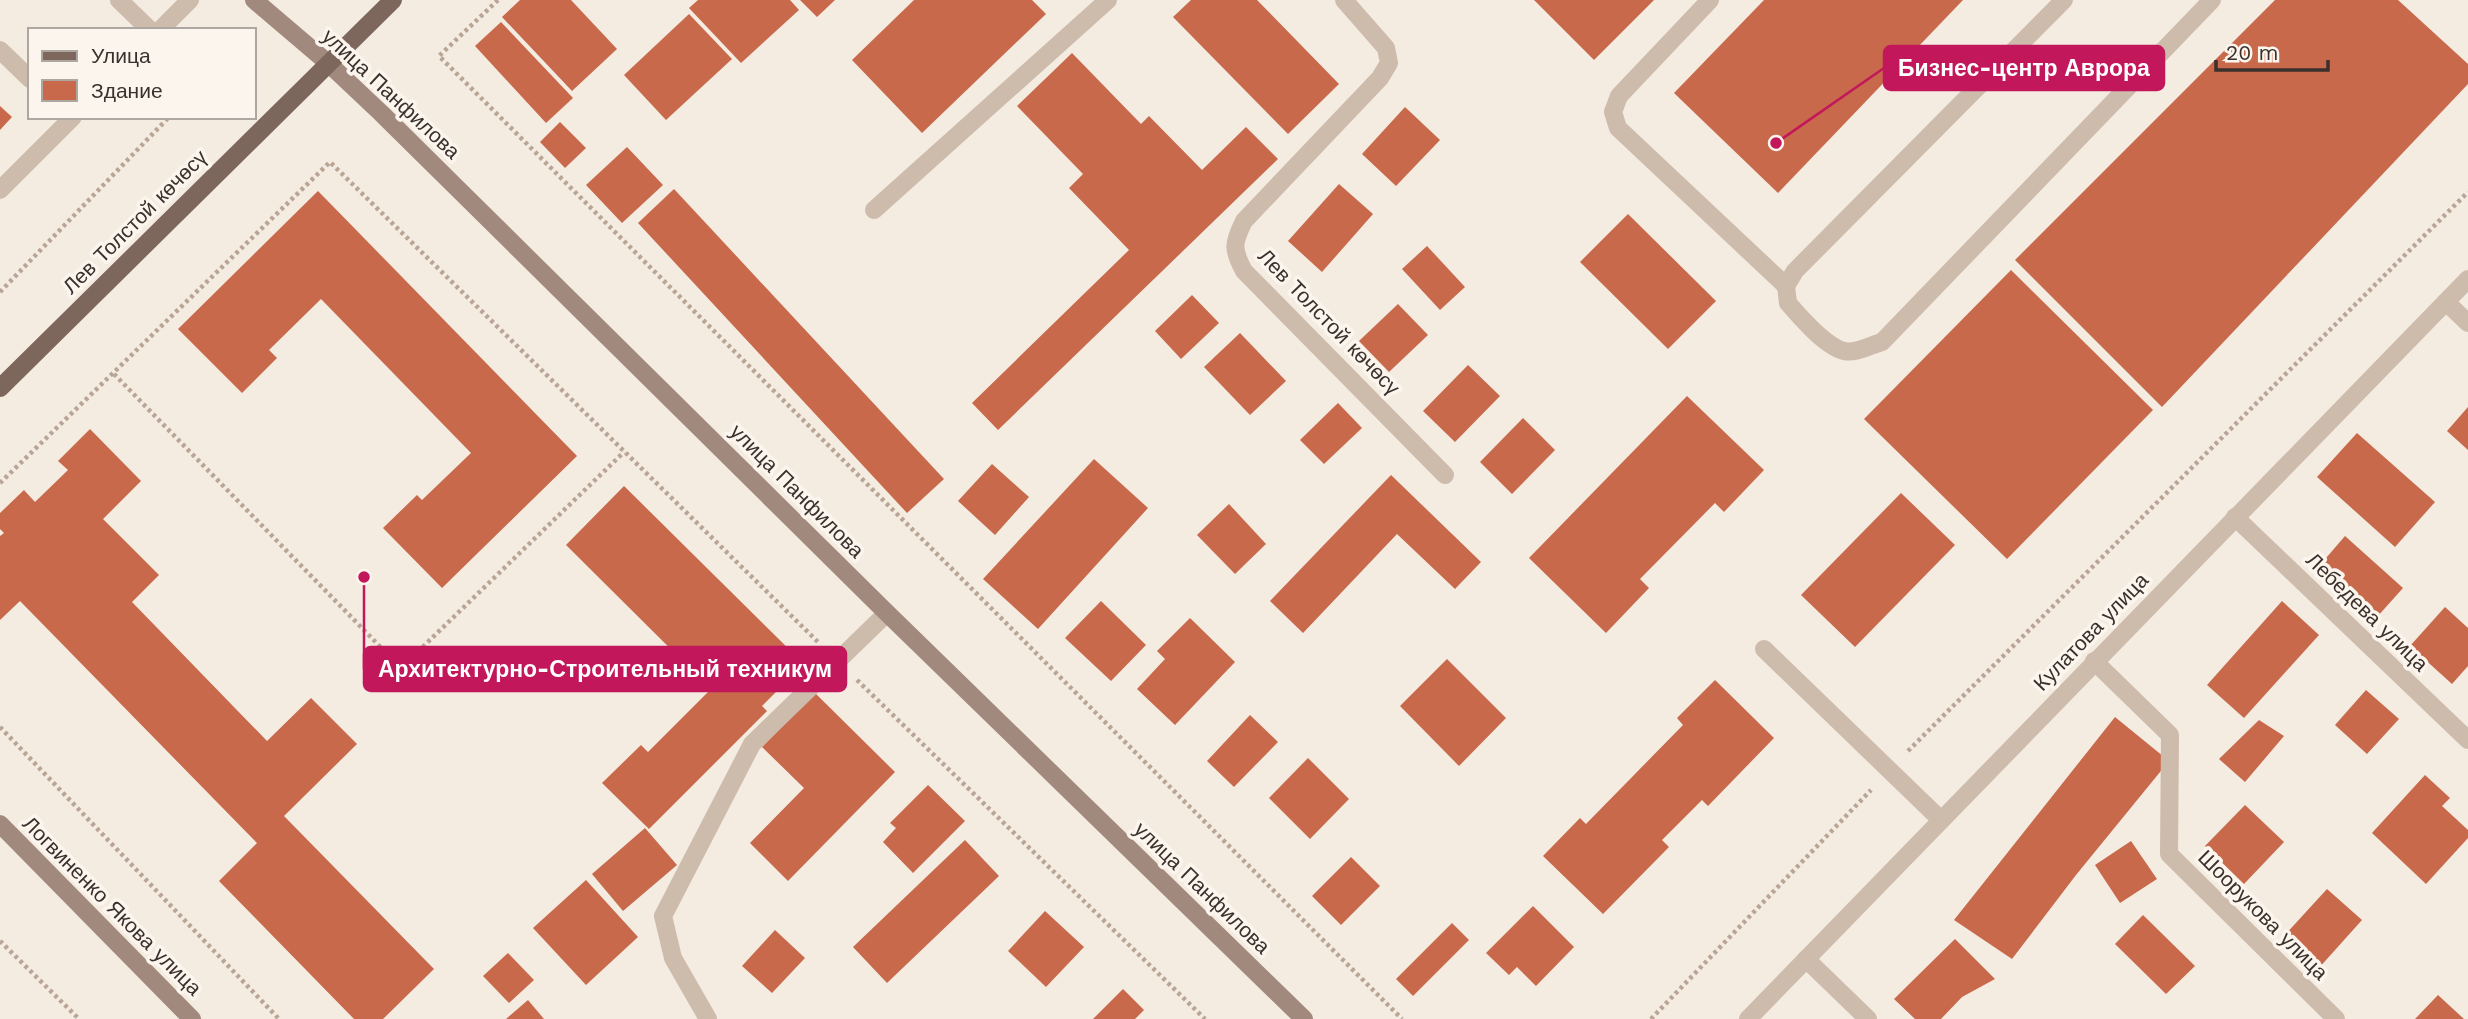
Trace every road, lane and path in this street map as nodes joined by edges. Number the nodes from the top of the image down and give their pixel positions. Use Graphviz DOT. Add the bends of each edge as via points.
graph roads {
  1 [pos="119,0"];
  2 [pos="190,0"];
  3 [pos="254,0"];
  4 [pos="393,0"];
  5 [pos="498,0"];
  6 [pos="1108,0"];
  7 [pos="1344,0"];
  8 [pos="1710,0"];
  9 [pos="2064,0"];
  10 [pos="2212,0"];
  11 [pos="147,28"];
  12 [pos="162,28"];
  13 [pos="0,50"];
  14 [pos="328,63"];
  15 [pos="28,77"];
  16 [pos="70,119"];
  17 [pos="167,119"];
  18 [pos="0,190"];
  19 [pos="2468,192"];
  20 [pos="874,210"];
  21 [pos="2468,279"];
  22 [pos="1786,286"];
  23 [pos="0,292"];
  24 [pos="2446,302"];
  25 [pos="2468,323"];
  26 [pos="114,374"];
  27 [pos="3,379"];
  28 [pos="624,452"];
  29 [pos="1445,475"];
  30 [pos="0,483"];
  31 [pos="2235,517"];
  32 [pos="887,613"];
  33 [pos="1764,649"];
  34 [pos="2094,661"];
  35 [pos="838,662"];
  36 [pos="0,727"];
  37 [pos="2468,740"];
  38 [pos="1890,770"];
  39 [pos="1941,820"];
  40 [pos="0,824"];
  41 [pos="0,941"];
  42 [pos="1806,959"];
  43 [pos="79,1019"];
  44 [pos="192,1019"];
  45 [pos="279,1019"];
  46 [pos="708,1019"];
  47 [pos="1205,1019"];
  48 [pos="1304,1019"];
  49 [pos="1402,1019"];
  50 [pos="1651,1019"];
  51 [pos="1748,1019"];
  52 [pos="1868,1019"];
  53 [pos="2336,1019"];
  1 -- 11 [label="street"];
  2 -- 12 [label="street"];
  3 -- 14 [label="street, улица Панфилова"];
  4 -- 14 [label="main road, Лев Толстой көчөсү"];
  5 -- 49 [label="path" via="439,56"];
  6 -- 20 [label="street"];
  7 -- 29 [label="street, Лев Толстой көчөсү" via="1386,48 1389,63 1244,222 1235,240 1236,256 1244,271"];
  8 -- 22 [label="street" via="1619,96 1613,112 1618,128"];
  9 -- 22 [label="street" via="1795,271"];
  10 -- 22 [label="street" via="1882,342 1844,351 1825,340 1788,303"];
  13 -- 15 [label="street"];
  14 -- 27 [label="main road, Лев Толстой көчөсү"];
  14 -- 32 [label="street, улица Панфилова"];
  16 -- 18 [label="street"];
  17 -- 23 [label="path"];
  19 -- 38 [label="path"];
  21 -- 24 [label="street, Кулатова улица"];
  24 -- 25 [label="street"];
  24 -- 31 [label="street, Кулатова улица"];
  26 -- 28 [label="path" via="331,162"];
  26 -- 28 [label="path" via="401,668"];
  26 -- 30 [label="path"];
  28 -- 35 [label="path"];
  31 -- 34 [label="street, Кулатова улица"];
  31 -- 37 [label="street, Лебедева улица"];
  32 -- 35 [label="street"];
  32 -- 48 [label="street, улица Панфилова"];
  33 -- 38 [label="street"];
  34 -- 39 [label="street, Кулатова улица"];
  34 -- 53 [label="street, Шоорукова улица" via="2170,735 2169,854"];
  35 -- 46 [label="street" via="752,744 663,916 673,958"];
  35 -- 47 [label="path"];
  36 -- 45 [label="path"];
  38 -- 39 [label="street"];
  38 -- 50 [label="path"];
  39 -- 42 [label="street, Кулатова улица"];
  40 -- 44 [label="street, Логвиненко Якова улица"];
  41 -- 43 [label="path"];
  42 -- 51 [label="street, Кулатова улица"];
  42 -- 52 [label="street"];
}
